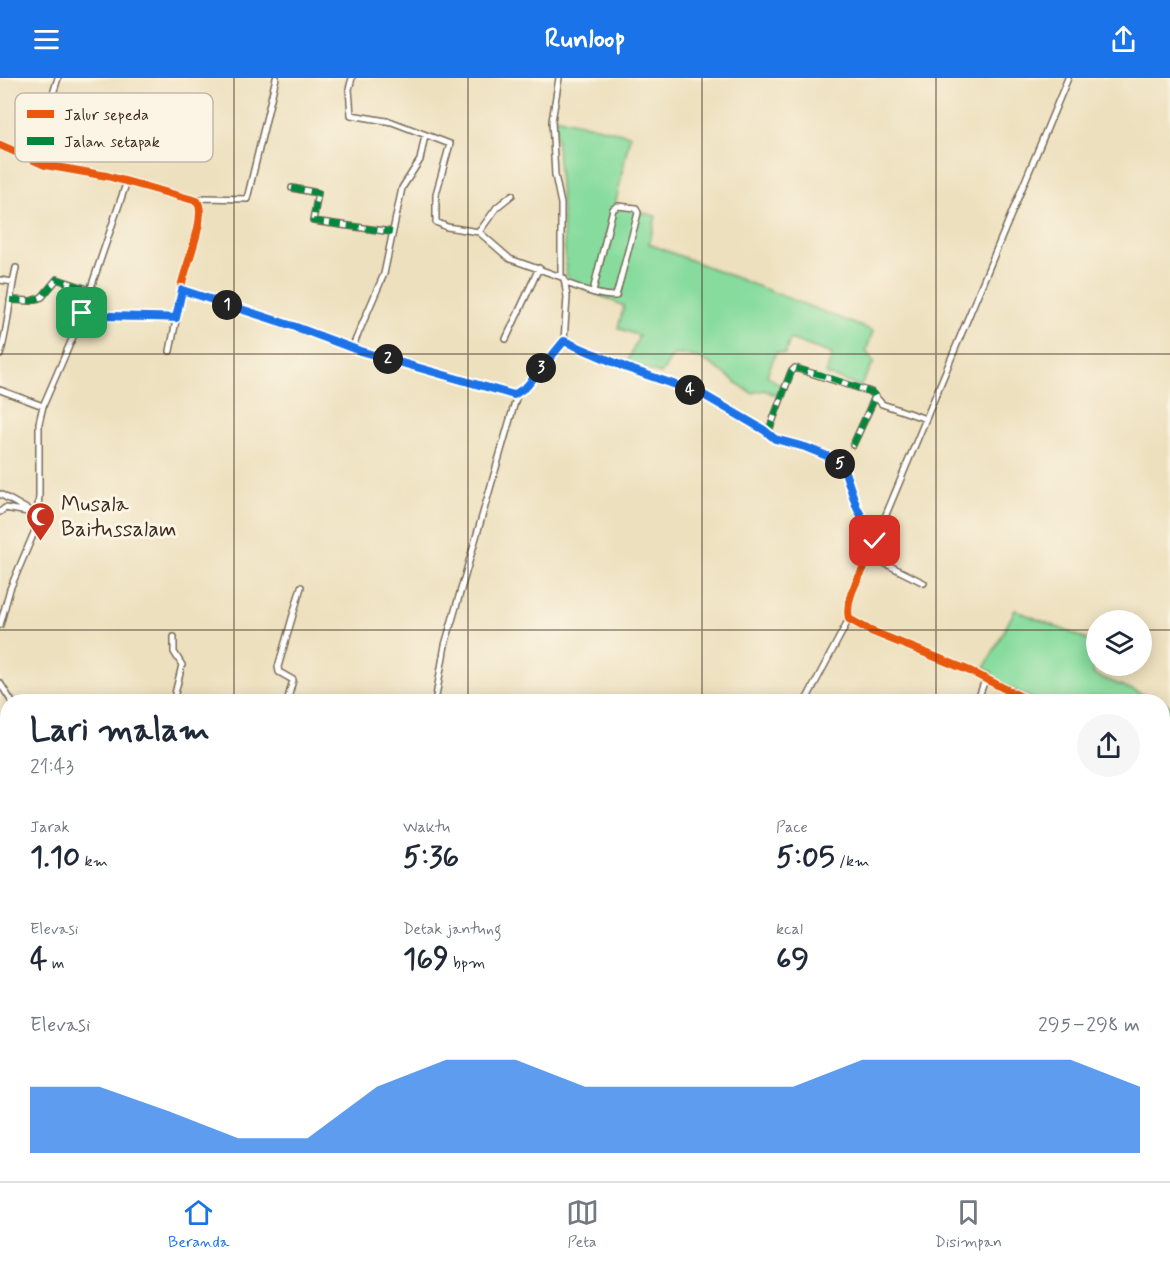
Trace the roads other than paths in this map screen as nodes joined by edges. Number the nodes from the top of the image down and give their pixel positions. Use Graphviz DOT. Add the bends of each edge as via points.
graph roads {
  1 [pos="58,78"];
  2 [pos="276,78"];
  3 [pos="352,78"];
  4 [pos="559,78"];
  5 [pos="1068,78"];
  6 [pos="53,93"];
  7 [pos="425,135"];
  8 [pos="0,145"];
  9 [pos="15,152"];
  10 [pos="41,162"];
  11 [pos="127,181"];
  12 [pos="292,188"];
  13 [pos="512,195"];
  14 [pos="197,201"];
  15 [pos="392,232"];
  16 [pos="479,232"];
  17 [pos="16,268"];
  18 [pos="539,268"];
  19 [pos="561,275"];
  20 [pos="0,280"];
  21 [pos="13,282"];
  22 [pos="566,283"];
  23 [pos="90,290"];
  24 [pos="182,290"];
  25 [pos="593,291"];
  26 [pos="10,300"];
  27 [pos="82,313"];
  28 [pos="176,318"];
  29 [pos="506,339"];
  30 [pos="564,341"];
  31 [pos="352,348"];
  32 [pos="170,351"];
  33 [pos="0,355"];
  34 [pos="0,390"];
  35 [pos="517,395"];
  36 [pos="875,397"];
  37 [pos="43,406"];
  38 [pos="926,419"];
  39 [pos="768,433"];
  40 [pos="853,445"];
  41 [pos="0,494"];
  42 [pos="0,512"];
  43 [pos="35,514"];
  44 [pos="875,541"];
  45 [pos="870,556"];
  46 [pos="924,583"];
  47 [pos="301,586"];
  48 [pos="849,619"];
  49 [pos="0,625"];
  50 [pos="174,637"];
  51 [pos="986,680"];
  52 [pos="175,694"];
  53 [pos="289,694"];
  54 [pos="437,694"];
  55 [pos="809,694"];
  56 [pos="980,694"];
  57 [pos="1015,694"];
  58 [pos="1170,1158"];
  59 [pos="1170,1173"];
  1 -- 6 [label="street"];
  2 -- 14 [label="street" via="247,199"];
  3 -- 7 [label="street" via="351,115 392,122"];
  4 -- 19 [label="street" via="552,122 561,204"];
  5 -- 38 [label="street"];
  7 -- 15 [label="street" via="420,160 402,188"];
  7 -- 16 [label="street" via="451,146 436,194 436,222"];
  8 -- 9 [label="street"];
  10 -- 11 [label="street"];
  11 -- 14 [label="street"];
  11 -- 23 [label="street"];
  12 -- 15 [label="street" via="318,193 313,221"];
  13 -- 16 [label="street" via="497,207"];
  14 -- 24 [label="street" via="201,215"];
  15 -- 31 [label="street" via="384,274"];
  16 -- 18 [label="street" via="510,259"];
  17 -- 21 [label="street"];
  18 -- 19 [label="street"];
  18 -- 29 [label="street"];
  19 -- 22 [label="street"];
  20 -- 21 [label="street"];
  21 -- 26 [label="street"];
  22 -- 25 [label="street"];
  22 -- 30 [label="street"];
  23 -- 26 [label="street" via="57,279 42,297"];
  23 -- 27 [label="street"];
  24 -- 28 [label="street"];
  24 -- 31 [label="street"];
  25 -- 25 [label="street" via="612,297 618,294 636,208 613,209"];
  26 -- 33 [label="street"];
  27 -- 28 [label="street" via="108,318"];
  27 -- 37 [label="street"];
  28 -- 32 [label="street"];
  30 -- 35 [label="street"];
  30 -- 39 [label="street" via="702,394"];
  31 -- 35 [label="street"];
  34 -- 37 [label="street"];
  35 -- 54 [label="street" via="446,645"];
  36 -- 38 [label="street" via="888,407"];
  36 -- 39 [label="street" via="871,392 795,368"];
  36 -- 40 [label="street"];
  37 -- 43 [label="street"];
  38 -- 44 [label="street"];
  39 -- 44 [label="street" via="775,439 819,451 841,464 857,508"];
  41 -- 43 [label="street"];
  42 -- 43 [label="street" via="5,508"];
  43 -- 49 [label="street" via="36,528 10,589"];
  44 -- 45 [label="street"];
  45 -- 46 [label="street"];
  45 -- 48 [label="street" via="858,576"];
  47 -- 53 [label="street" via="278,667 293,680"];
  48 -- 51 [label="street"];
  48 -- 55 [label="street"];
  50 -- 52 [label="street" via="174,652 182,666"];
  51 -- 56 [label="street"];
  51 -- 57 [label="street"];
  58 -- 59 [label="street"];
}
